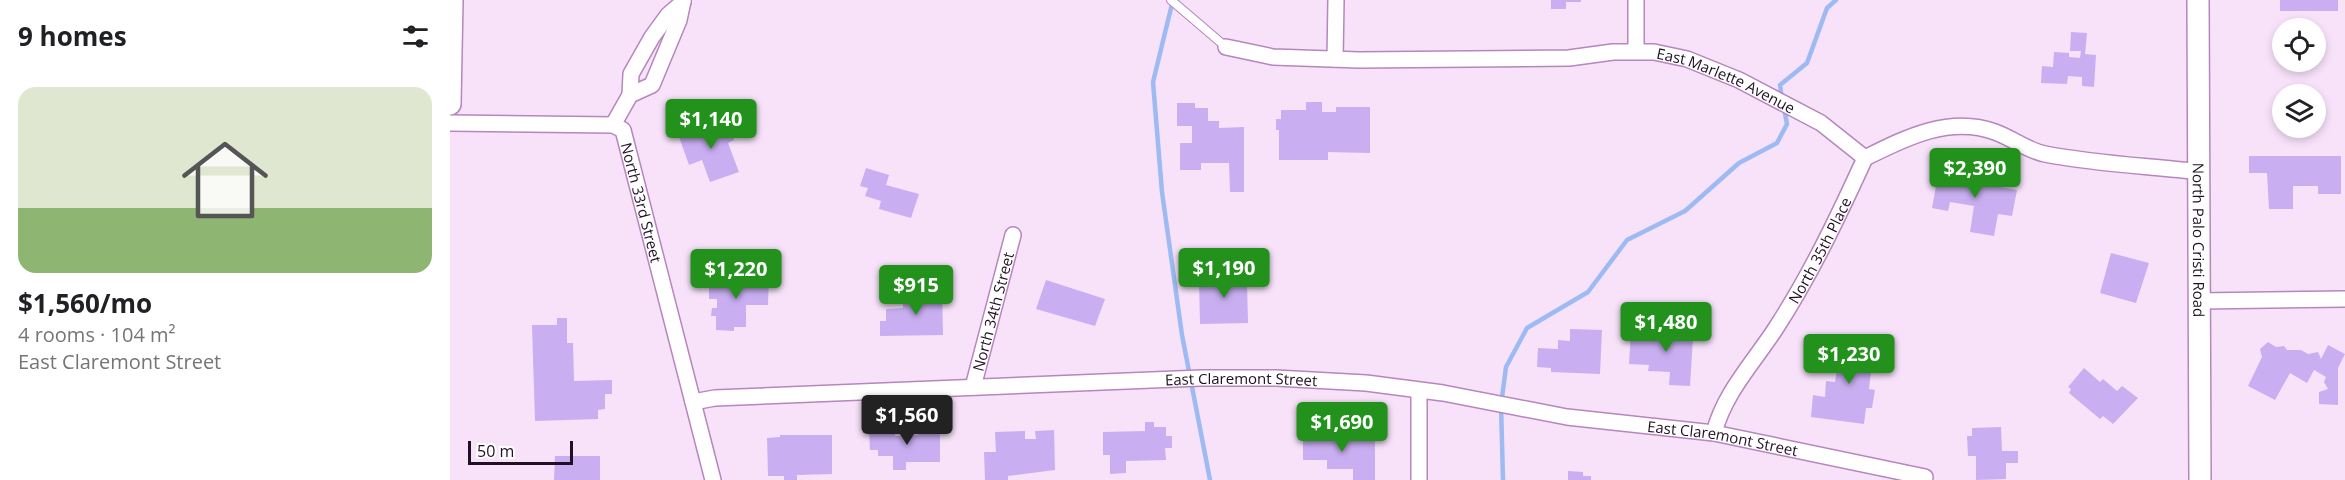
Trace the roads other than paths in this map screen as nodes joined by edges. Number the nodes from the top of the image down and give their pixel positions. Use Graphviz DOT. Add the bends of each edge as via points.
graph roads {
  1 [pos="452,0"];
  2 [pos="1171,0"];
  3 [pos="1336,0"];
  4 [pos="1636,0"];
  5 [pos="2198,0"];
  6 [pos="683,1"];
  7 [pos="1226,47"];
  8 [pos="1636,51"];
  9 [pos="1335,59"];
  10 [pos="630,95"];
  11 [pos="450,104"];
  12 [pos="450,123"];
  13 [pos="613,125"];
  14 [pos="1865,158"];
  15 [pos="2200,172"];
  16 [pos="1013,235"];
  17 [pos="2345,299"];
  18 [pos="2199,301"];
  19 [pos="973,387"];
  20 [pos="1419,391"];
  21 [pos="693,402"];
  22 [pos="1714,433"];
  23 [pos="1925,477"];
  24 [pos="713,480"];
  25 [pos="1419,480"];
  26 [pos="2200,480"];
  1 -- 11 [label="street"];
  2 -- 7 [label="lane"];
  3 -- 9 [label="street"];
  4 -- 8 [label="street"];
  5 -- 15 [label="street, North Palo Cristi Road"];
  6 -- 10 [label="street" via="652,37 631,74"];
  6 -- 10 [label="street" via="652,85"];
  7 -- 9 [label="street, East Marlette Avenue" via="1272,57"];
  8 -- 9 [label="street, East Marlette Avenue" via="1569,57"];
  8 -- 14 [label="street, East Marlette Avenue" via="1687,59 1713,68 1821,123"];
  10 -- 13 [label="street"];
  12 -- 13 [label="street, North 33rd Street"];
  13 -- 21 [label="street, North 33rd Street" via="623,130 628,141"];
  14 -- 15 [label="street" via="1928,131 1970,126 1994,131 2043,154"];
  14 -- 22 [label="street, North 35th Place" via="1826,244 1776,329 1719,413"];
  15 -- 18 [label="street, North Palo Cristi Road"];
  16 -- 19 [label="street, North 34th Street"];
  17 -- 18 [label="street"];
  18 -- 26 [label="street, North Palo Cristi Road"];
  19 -- 20 [label="street, East Claremont Street" via="1276,378 1366,383"];
  19 -- 21 [label="street, East Claremont Street"];
  20 -- 22 [label="street, East Claremont Street" via="1567,417"];
  20 -- 25 [label="street"];
  21 -- 24 [label="street, North 33rd Street"];
  22 -- 23 [label="street, East Claremont Street"];
}
